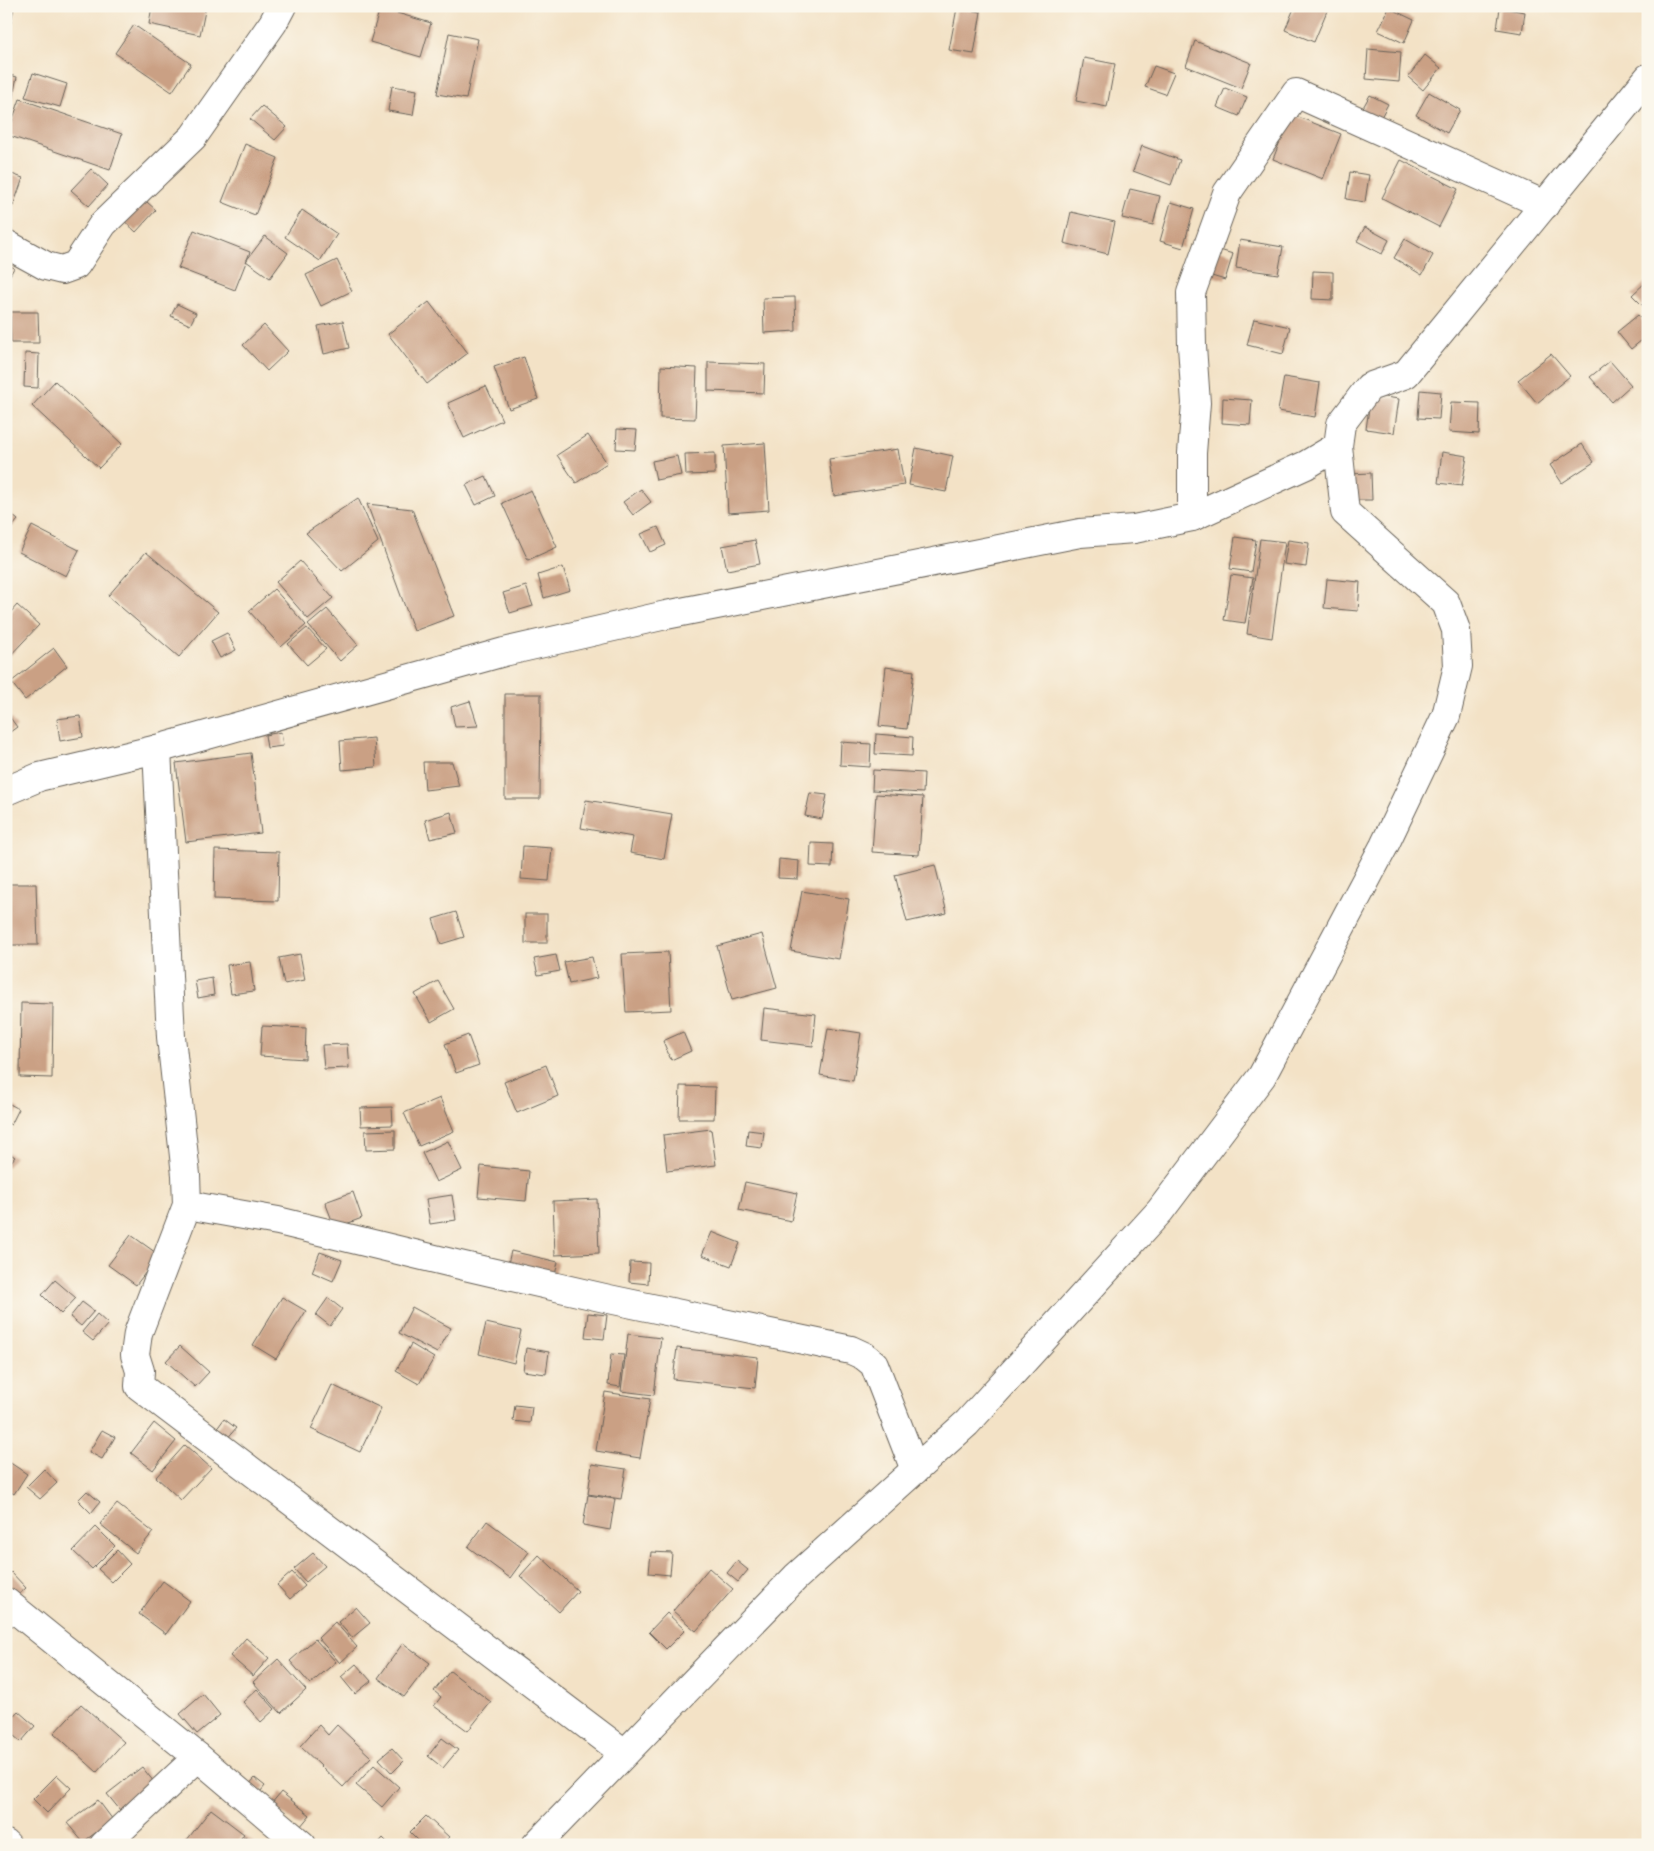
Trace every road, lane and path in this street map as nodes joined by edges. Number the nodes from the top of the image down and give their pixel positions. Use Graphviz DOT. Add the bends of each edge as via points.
graph roads {
  1 [pos="282,6"];
  2 [pos="1648,78"];
  3 [pos="1545,205"];
  4 [pos="6,244"];
  5 [pos="1338,446"];
  6 [pos="1192,517"];
  7 [pos="157,749"];
  8 [pos="6,792"];
  9 [pos="187,1205"];
  10 [pos="916,1470"];
  11 [pos="6,1602"];
  12 [pos="624,1753"];
  13 [pos="198,1757"];
  14 [pos="104,1845"];
  15 [pos="302,1845"];
  16 [pos="536,1845"];
  1 -- 4 [label="street" via="193,137 103,224 76,265 62,270 46,266"];
  2 -- 3 [label="street"];
  3 -- 5 [label="street" via="1406,374 1369,387 1340,424"];
  3 -- 6 [label="street" via="1296,93 1227,193 1191,293 1196,403"];
  5 -- 6 [label="street" via="1306,465"];
  5 -- 10 [label="street" via="1345,512 1446,603 1456,630 1458,666 1446,716 1384,846 1262,1076 1160,1211 967,1423"];
  6 -- 7 [label="street" via="1134,528 1080,533 666,615 504,652"];
  7 -- 8 [label="street" via="39,777"];
  7 -- 9 [label="street" via="171,1037"];
  9 -- 10 [label="street" via="278,1221 609,1299 851,1350 874,1364"];
  9 -- 12 [label="street" via="138,1333 135,1355 140,1371 139,1386"];
  10 -- 12 [label="street" via="796,1577"];
  11 -- 13 [label="street"];
  12 -- 16 [label="street"];
  13 -- 14 [label="street"];
  13 -- 15 [label="street"];
}
